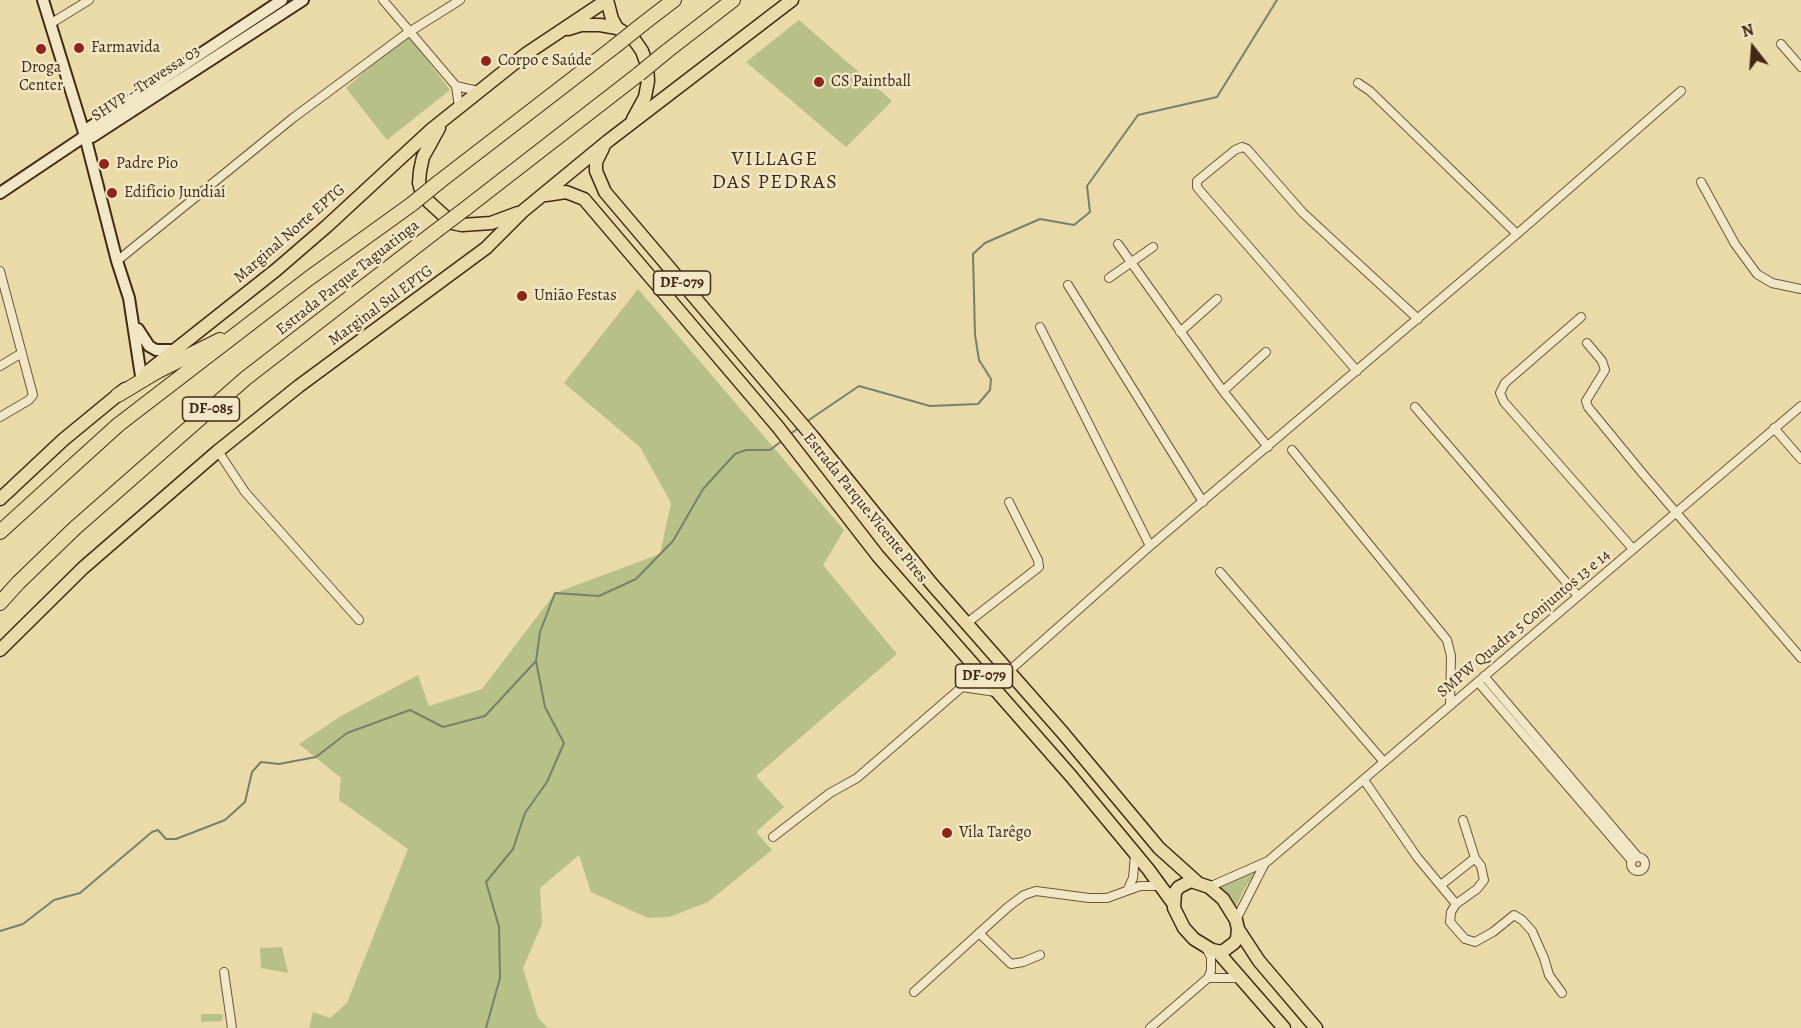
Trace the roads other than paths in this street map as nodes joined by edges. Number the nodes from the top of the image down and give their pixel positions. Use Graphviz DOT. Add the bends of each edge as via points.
graph roads {
  1 [pos="43,0"];
  2 [pos="89,0"];
  3 [pos="282,0"];
  4 [pos="303,0"];
  5 [pos="383,0"];
  6 [pos="460,0"];
  7 [pos="595,0"];
  8 [pos="607,0"];
  9 [pos="674,0"];
  10 [pos="733,0"];
  11 [pos="792,0"];
  12 [pos="576,20"];
  13 [pos="50,24"];
  14 [pos="617,28"];
  15 [pos="410,31"];
  16 [pos="556,33"];
  17 [pos="1780,44"];
  18 [pos="1801,67"];
  19 [pos="1358,83"];
  20 [pos="456,86"];
  21 [pos="478,91"];
  22 [pos="1681,91"];
  23 [pos="459,107"];
  24 [pos="446,117"];
  25 [pos="621,131"];
  26 [pos="85,136"];
  27 [pos="608,141"];
  28 [pos="1701,182"];
  29 [pos="0,193"];
  30 [pos="539,199"];
  31 [pos="523,211"];
  32 [pos="1517,234"];
  33 [pos="1118,244"];
  34 [pos="1153,247"];
  35 [pos="117,261"];
  36 [pos="1131,262"];
  37 [pos="0,271"];
  38 [pos="1109,278"];
  39 [pos="1068,285"];
  40 [pos="1801,289"];
  41 [pos="1217,299"];
  42 [pos="264,315"];
  43 [pos="1581,317"];
  44 [pos="1418,318"];
  45 [pos="134,321"];
  46 [pos="1040,327"];
  47 [pos="1180,332"];
  48 [pos="1587,343"];
  49 [pos="174,350"];
  50 [pos="1266,352"];
  51 [pos="22,353"];
  52 [pos="0,366"];
  53 [pos="1357,371"];
  54 [pos="141,376"];
  55 [pos="1223,391"];
  56 [pos="118,395"];
  57 [pos="1801,406"];
  58 [pos="1415,407"];
  59 [pos="0,417"];
  60 [pos="1774,428"];
  61 [pos="1268,447"];
  62 [pos="1292,450"];
  63 [pos="218,451"];
  64 [pos="1801,459"];
  65 [pos="0,499"];
  66 [pos="1009,502"];
  67 [pos="1203,502"];
  68 [pos="1677,513"];
  69 [pos="0,532"];
  70 [pos="1150,546"];
  71 [pos="1633,549"];
  72 [pos="917,563"];
  73 [pos="1220,572"];
  74 [pos="897,576"];
  75 [pos="1578,596"];
  76 [pos="0,603"];
  77 [pos="359,621"];
  78 [pos="968,623"];
  79 [pos="0,650"];
  80 [pos="969,658"];
  81 [pos="1801,658"];
  82 [pos="1009,671"];
  83 [pos="1481,679"];
  84 [pos="963,687"];
  85 [pos="1000,694"];
  86 [pos="1450,705"];
  87 [pos="1384,762"];
  88 [pos="1364,780"];
  89 [pos="1463,820"];
  90 [pos="773,837"];
  91 [pos="1135,854"];
  92 [pos="1475,858"];
  93 [pos="1635,859"];
  94 [pos="1265,863"];
  95 [pos="1203,885"];
  96 [pos="1440,885"];
  97 [pos="1162,886"];
  98 [pos="1128,889"];
  99 [pos="1173,903"];
  100 [pos="1456,904"];
  101 [pos="1237,924"];
  102 [pos="978,933"];
  103 [pos="1211,949"];
  104 [pos="1040,955"];
  105 [pos="224,972"];
  106 [pos="1208,978"];
  107 [pos="1247,984"];
  108 [pos="914,992"];
  109 [pos="1562,993"];
  110 [pos="232,1028"];
  111 [pos="1150,1028"];
  112 [pos="1284,1028"];
  113 [pos="1316,1028"];
  1 -- 13 [label="street"];
  2 -- 13 [label="street"];
  3 -- 26 [label="street, SHVP - Travessa 03" via="90,127"];
  4 -- 26 [label="street, SHVP - Travessa 03" via="92,137"];
  5 -- 15 [label="street"];
  6 -- 15 [label="street"];
  7 -- 12 [label="street"];
  8 -- 12 [label="main road, Marginal Norte EPTG"];
  8 -- 14 [label="main road"];
  9 -- 42 [label="highway, Estrada Parque Taguatinga / DF-085, bridge"];
  10 -- 76 [label="highway, Estrada Parque Taguatinga / DF-085, bridge" via="246,378 75,528"];
  11 -- 25 [label="main road, Marginal Sul EPTG"];
  12 -- 16 [label="main road, Marginal Norte EPTG"];
  13 -- 26 [label="street"];
  14 -- 16 [label="main road" via="581,25"];
  14 -- 25 [label="main road" via="633,38 642,51 648,81 638,113"];
  15 -- 20 [label="street"];
  15 -- 35 [label="street" via="293,118"];
  16 -- 21 [label="main road, Marginal Norte EPTG"];
  17 -- 18 [label="street"];
  19 -- 32 [label="street"];
  20 -- 21 [label="street"];
  20 -- 23 [label="street"];
  21 -- 23 [label="main road, Marginal Norte EPTG"];
  22 -- 32 [label="street"];
  23 -- 24 [label="main road, Marginal Norte EPTG"];
  24 -- 31 [label="main road" via="428,147 420,171 421,190 429,202 452,223 462,225 491,223"];
  24 -- 49 [label="main road, Marginal Norte EPTG" via="310,241"];
  25 -- 27 [label="main road, Marginal Sul EPTG"];
  26 -- 29 [label="street"];
  26 -- 35 [label="street"];
  27 -- 30 [label="main road, Marginal Sul EPTG"];
  27 -- 72 [label="main road, Estrada Parque Vicente Pires / DF-079" via="596,162 604,192"];
  28 -- 40 [label="street" via="1735,244 1757,274 1772,283"];
  30 -- 31 [label="main road, Marginal Sul EPTG"];
  30 -- 74 [label="main road, Estrada Parque Vicente Pires / DF-079" via="550,193 566,192 584,199 778,427"];
  31 -- 63 [label="main road, Marginal Sul EPTG" via="486,248"];
  32 -- 44 [label="street"];
  33 -- 36 [label="street"];
  34 -- 36 [label="street"];
  35 -- 45 [label="street"];
  36 -- 38 [label="street"];
  36 -- 47 [label="street"];
  37 -- 51 [label="street"];
  39 -- 67 [label="street"];
  41 -- 47 [label="street"];
  42 -- 56 [label="highway"];
  42 -- 69 [label="highway, Estrada Parque Taguatinga / DF-085" via="118,425"];
  43 -- 71 [label="street" via="1505,383 1500,393"];
  44 -- 53 [label="street"];
  44 -- 53 [label="street" via="1303,213 1247,149 1235,150 1197,181 1201,192"];
  45 -- 49 [label="street" via="149,346"];
  45 -- 54 [label="street"];
  46 -- 70 [label="street"];
  47 -- 55 [label="street"];
  48 -- 68 [label="street" via="1605,370 1586,400 1588,407"];
  49 -- 54 [label="main road, Marginal Norte EPTG"];
  50 -- 55 [label="street"];
  51 -- 52 [label="street"];
  51 -- 59 [label="street" via="33,395"];
  53 -- 61 [label="street"];
  54 -- 56 [label="main road, Marginal Norte EPTG"];
  55 -- 61 [label="street"];
  56 -- 65 [label="main road, Marginal Norte EPTG"];
  57 -- 60 [label="street, SMPW Quadra 5 Conjuntos 13 e 14"];
  58 -- 75 [label="street"];
  60 -- 64 [label="street"];
  60 -- 68 [label="street, SMPW Quadra 5 Conjuntos 13 e 14"];
  61 -- 67 [label="street"];
  62 -- 86 [label="street" via="1447,640 1451,656"];
  63 -- 77 [label="street" via="245,492"];
  63 -- 79 [label="main road, Marginal Sul EPTG" via="83,568"];
  66 -- 78 [label="street" via="1039,567"];
  67 -- 70 [label="street"];
  68 -- 71 [label="street, SMPW Quadra 5 Conjuntos 13 e 14"];
  68 -- 81 [label="street"];
  70 -- 82 [label="street"];
  71 -- 75 [label="street, SMPW Quadra 5 Conjuntos 13 e 14"];
  72 -- 74 [label="main road" via="908,561"];
  72 -- 78 [label="main road, Estrada Parque Vicente Pires / DF-079"];
  73 -- 87 [label="street"];
  74 -- 80 [label="main road, Estrada Parque Vicente Pires / DF-079"];
  75 -- 83 [label="street, SMPW Quadra 5 Conjuntos 13 e 14"];
  78 -- 82 [label="main road, Estrada Parque Vicente Pires / DF-079"];
  80 -- 84 [label="street"];
  80 -- 85 [label="main road, Estrada Parque Vicente Pires / DF-079"];
  82 -- 95 [label="main road, Estrada Parque Vicente Pires / DF-079" via="1159,848"];
  83 -- 86 [label="street, SMPW Quadra 5 Conjuntos 13 e 14"];
  83 -- 93 [label="street"];
  84 -- 85 [label="street"];
  84 -- 90 [label="street" via="857,778 830,793"];
  85 -- 91 [label="main road, Estrada Parque Vicente Pires / DF-079"];
  86 -- 87 [label="street, SMPW Quadra 5 Conjuntos 13 e 14"];
  87 -- 88 [label="street, SMPW Quadra 5 Conjuntos 13 e 14"];
  88 -- 94 [label="street, SMPW Quadra 5 Conjuntos 13 e 14"];
  88 -- 96 [label="street"];
  89 -- 92 [label="street"];
  91 -- 97 [label="main road, Estrada Parque Vicente Pires / DF-079"];
  91 -- 98 [label="street"];
  92 -- 96 [label="street"];
  92 -- 100 [label="street" via="1484,880"];
  94 -- 95 [label="street, SMPW Quadra 5 Conjuntos 13 e 14"];
  94 -- 101 [label="street, SMPW Quadra 5 Conjuntos 13 e 14"];
  95 -- 99 [label="main road" via="1191,881 1179,887"];
  95 -- 101 [label="main road, DF-079" via="1223,899"];
  96 -- 100 [label="street"];
  97 -- 98 [label="street"];
  97 -- 99 [label="main road, Estrada Parque Vicente Pires / DF-079"];
  98 -- 102 [label="street" via="1107,898 1029,892"];
  99 -- 103 [label="main road, DF-079" via="1184,927"];
  100 -- 109 [label="street" via="1450,922 1470,942 1480,940 1514,915 1522,920"];
  101 -- 103 [label="main road" via="1234,943 1222,952"];
  101 -- 113 [label="main road, DF-079" via="1259,961"];
  102 -- 104 [label="street" via="1011,964"];
  102 -- 108 [label="street"];
  103 -- 106 [label="street"];
  103 -- 107 [label="main road, DF-079"];
  105 -- 110 [label="street"];
  106 -- 107 [label="street" via="1236,978"];
  106 -- 111 [label="street"];
  107 -- 112 [label="main road, DF-079"];
}
